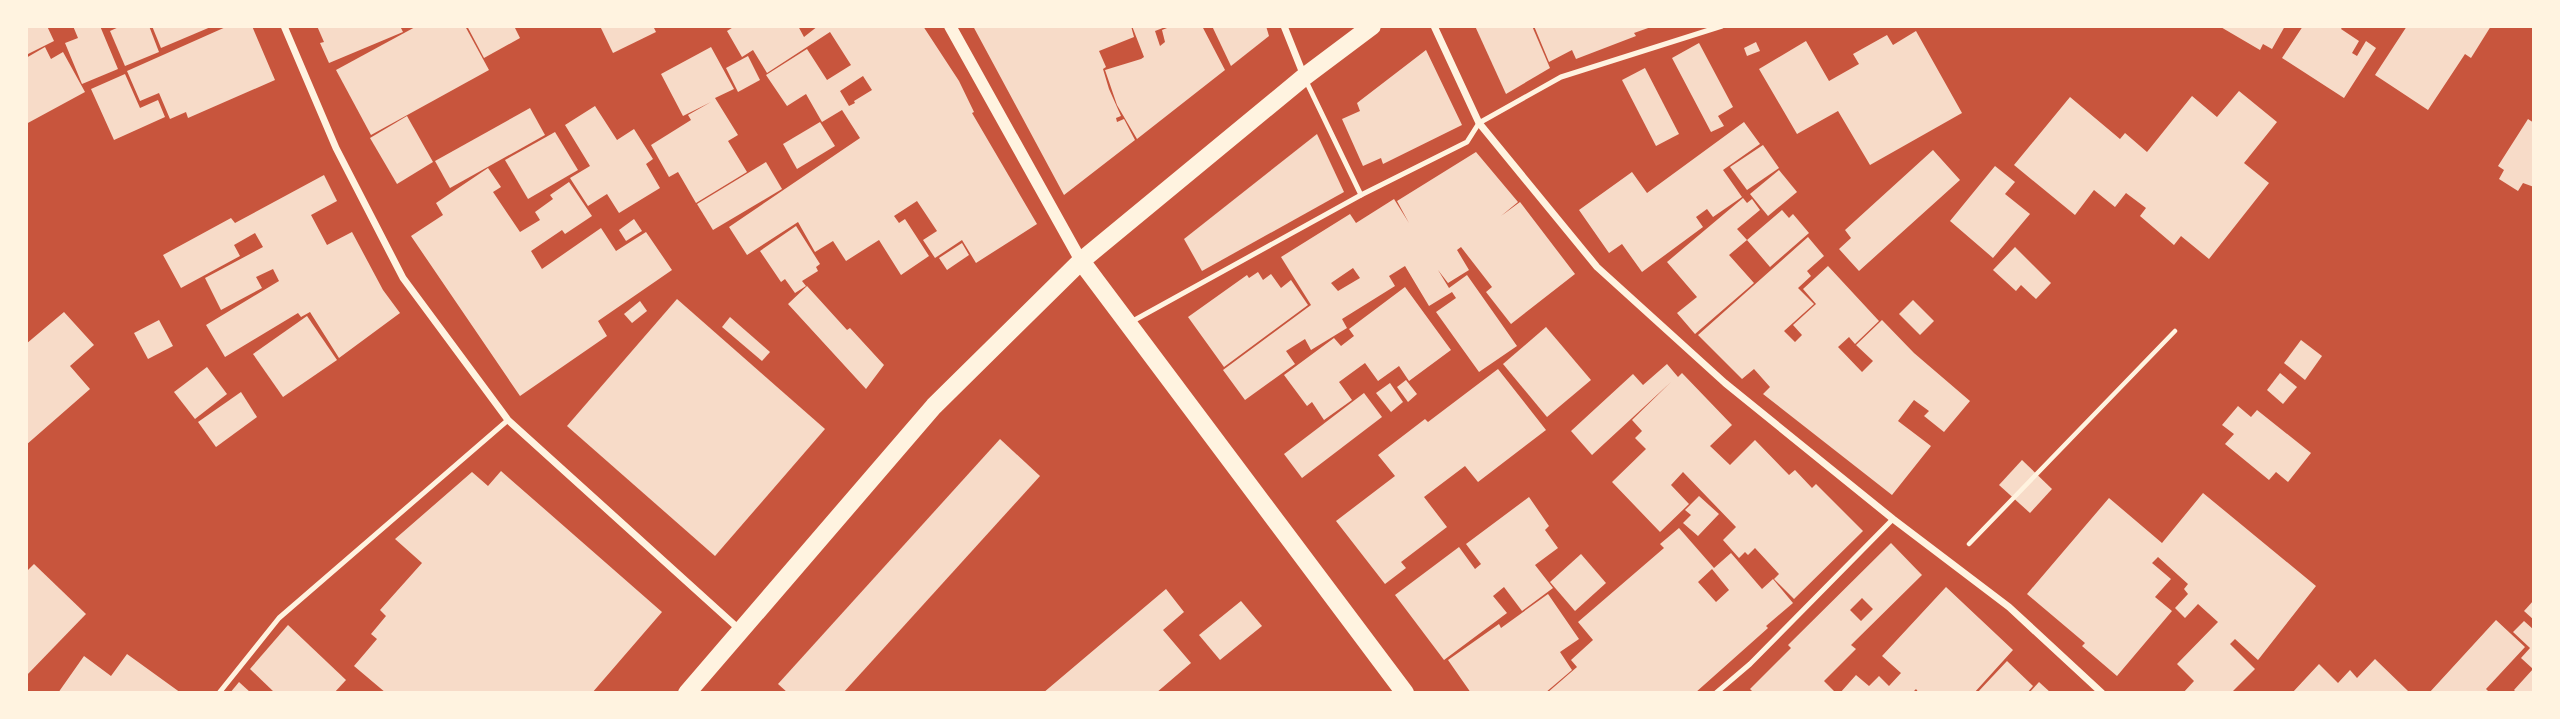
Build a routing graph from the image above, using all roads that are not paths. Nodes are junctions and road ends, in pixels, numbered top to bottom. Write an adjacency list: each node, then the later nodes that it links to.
1 (284, 26): 12 (street)
2 (950, 26): 10 (street)
3 (1284, 26): 7 (street)
4 (1372, 26): 7 (main road)
5 (1434, 26): 8 (street)
6 (1722, 26): 8 (lane)
7 (1304, 77): 9 (lane); 10 (main road)
8 (1479, 123): 9 (lane); 13 (street)
9 (1361, 195): 11 (lane)
10 (1081, 261): 11 (main road); 14 (main road)
11 (1129, 324): 17 (main road)
12 (508, 420): 14 (street); 15 (lane)
13 (1893, 519): 18 (lane); 19 (street)
14 (739, 629): 16 (main road)
15 (219, 693)
16 (687, 693)
17 (1405, 693)
18 (1716, 693)
19 (2102, 693)

